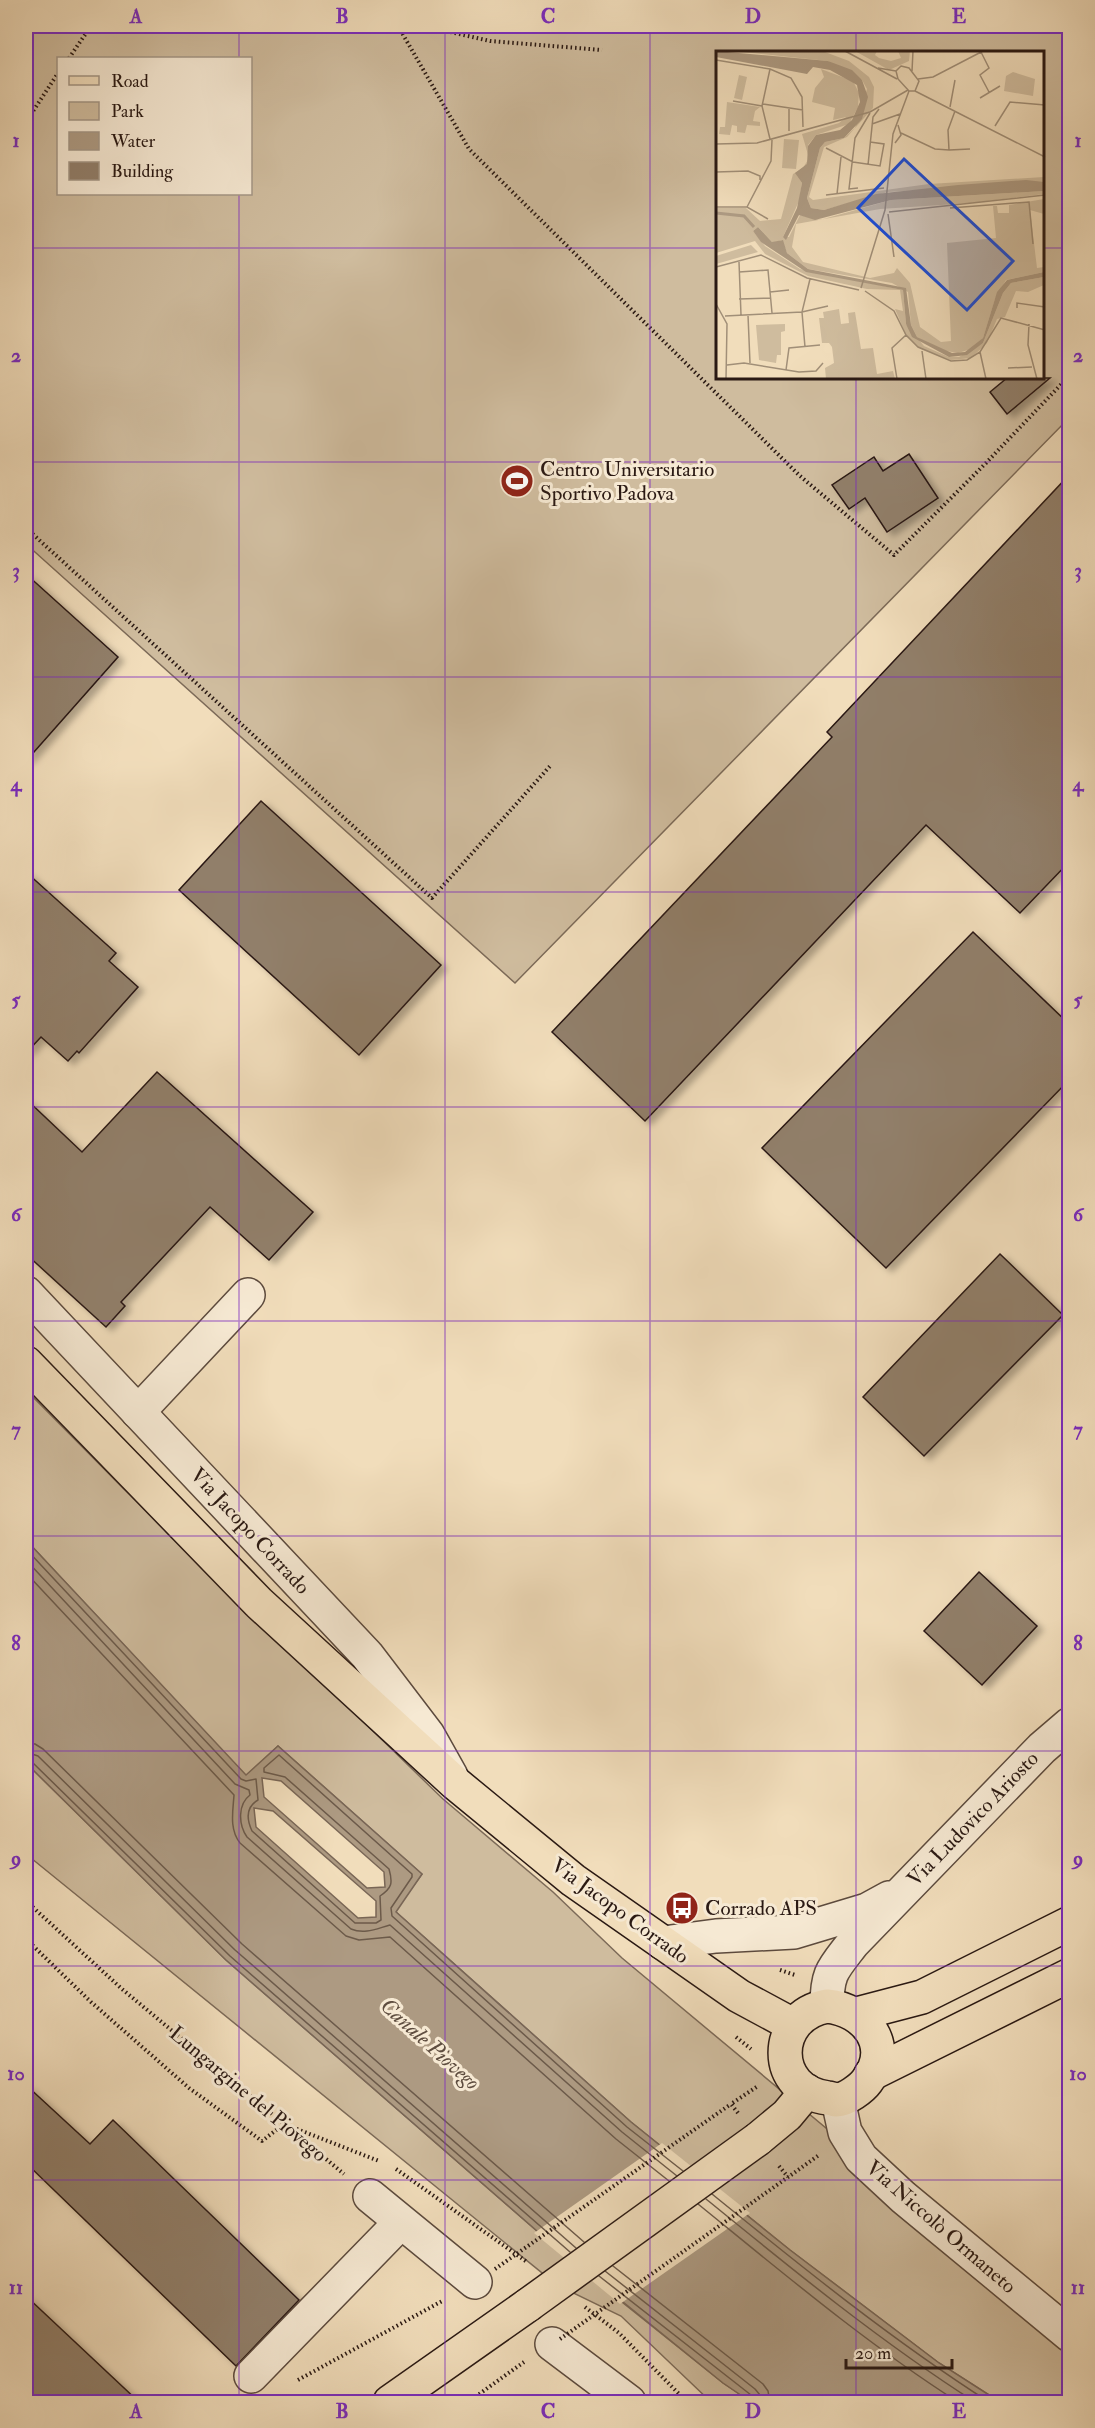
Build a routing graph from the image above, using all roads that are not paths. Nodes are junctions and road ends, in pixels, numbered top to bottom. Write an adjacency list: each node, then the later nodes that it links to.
1 (26, 1293): 4 (street, Via Jacopo Corrado)
2 (248, 1295): 4 (street)
3 (26, 1363): 6 (main road, Via Jacopo Corrado)
4 (138, 1412): 6 (street, Via Jacopo Corrado)
5 (1070, 1724): 7 (street, Via Ludovico Ariosto)
6 (455, 1783): 9 (main road, Via Jacopo Corrado)
7 (903, 1890): 9 (street, Via Ludovico Ariosto); 11 (street, Via Ludovico Ariosto)
8 (1070, 1923): 11 (main road)
9 (663, 1943): 12 (main road, Via Jacopo Corrado)
10 (1070, 1975): 13 (main road)
11 (842, 2010): 12 (main road); 13 (main road)
12 (793, 2025): 14 (main road)
13 (871, 2074): 15 (main road)
14 (807, 2091): 15 (main road); 22 (main road, bridge)
15 (838, 2100): 19 (street, Via Niccolò Ormaneto)
16 (370, 2196): 17 (street)
17 (400, 2223): 18 (street); 21 (street)
18 (485, 2276)
19 (1070, 2336)
20 (548, 2346): 23 (street)
21 (251, 2376)
22 (390, 2403)
23 (629, 2403)

